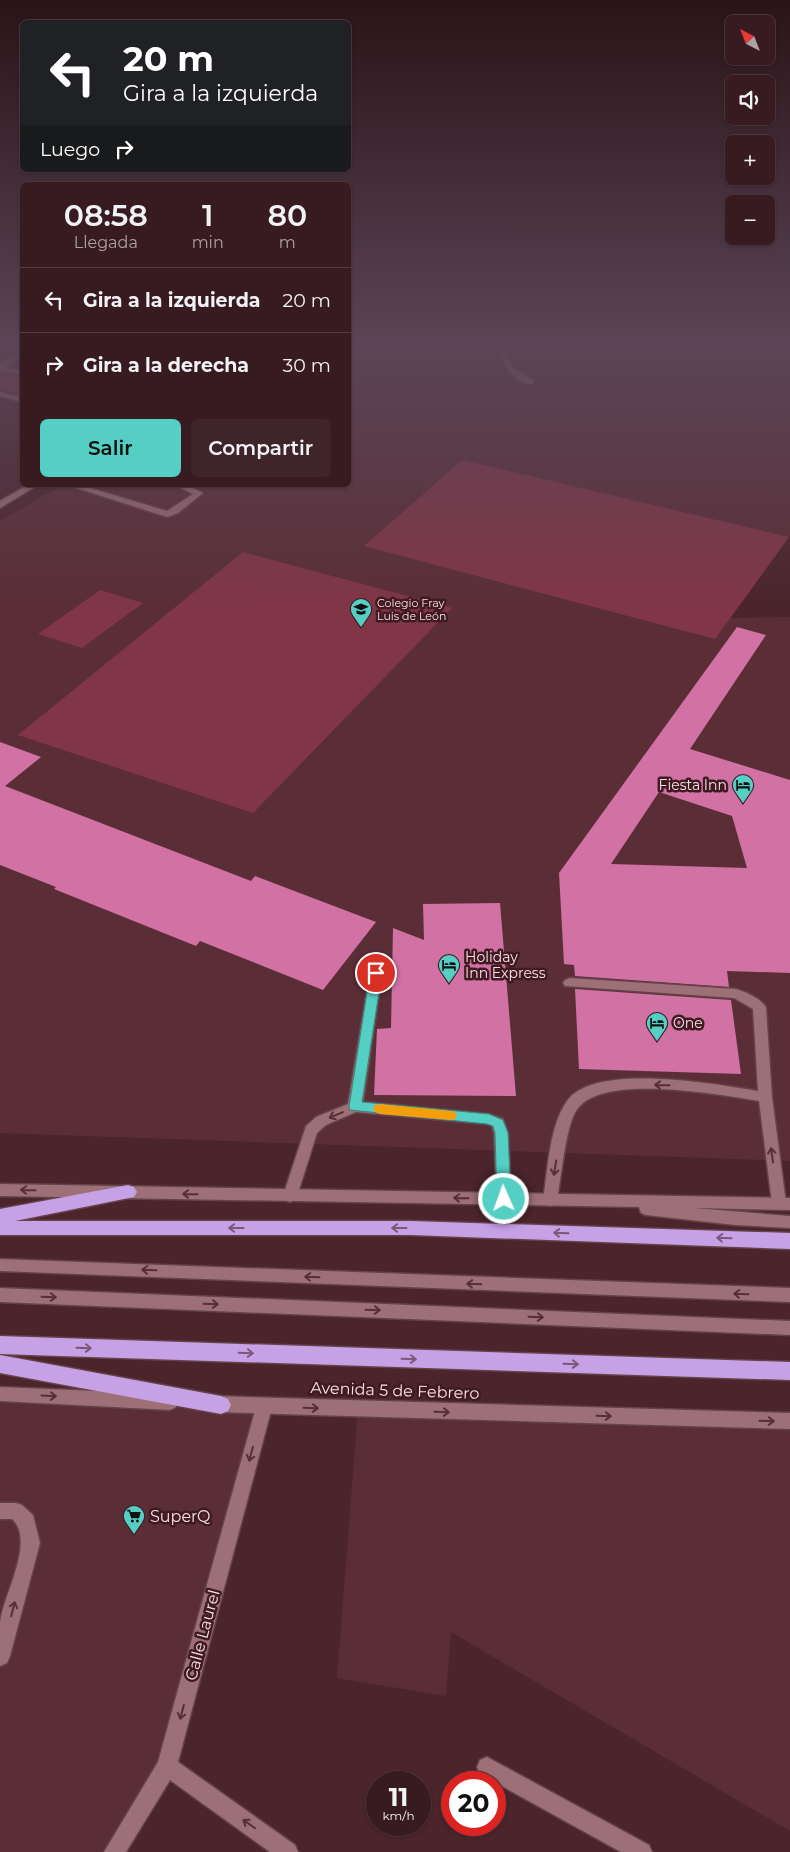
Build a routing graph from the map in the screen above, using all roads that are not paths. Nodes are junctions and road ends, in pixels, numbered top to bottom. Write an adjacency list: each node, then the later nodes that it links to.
1 (31, 487): 4 (main road)
2 (78, 487): 3 (main road)
3 (185, 487)
4 (0, 505)
5 (376, 973): 8 (main road)
6 (570, 983): 7 (main road)
7 (765, 1097): 13 (main road, one-way to 13); 15 (main road, one-way to 7)
8 (355, 1107): 11 (main road, one-way to 11); 12 (main road)
9 (0, 1190): 10 (main road, one-way to 9)
10 (128, 1192): 11 (main road, one-way to 10); 16 (highway)
11 (290, 1196): 12 (main road, one-way to 11)
12 (504, 1199): 13 (main road)
13 (550, 1200): 14 (main road)
14 (579, 1201): 15 (main road); 17 (main road)
15 (785, 1203)
16 (0, 1216)
17 (790, 1222)
18 (0, 1228): 19 (highway, one-way to 18)
19 (790, 1240)
20 (0, 1265): 22 (main road, one-way to 20)
21 (0, 1295): 23 (main road, one-way to 23)
22 (790, 1295)
23 (790, 1328)
24 (0, 1344): 26 (highway, one-way to 26)
25 (0, 1364): 28 (highway)
26 (790, 1371)
27 (0, 1394): 28 (main road, Avenida 5 de Febrero, one-way to 28)
28 (220, 1405): 29 (main road, Avenida 5 de Febrero)
29 (264, 1406): 30 (main road, Avenida 5 de Febrero, one-way to 30); 33 (main road, Calle Laurel, one-way to 33)
30 (790, 1421)
31 (0, 1511): 32 (main road, one-way to 31)
32 (0, 1656)
33 (167, 1766): 35 (main road, Calle Laurel); 36 (main road, one-way to 33)
34 (487, 1767): 37 (main road)
35 (114, 1852)
36 (288, 1852)
37 (642, 1852)

